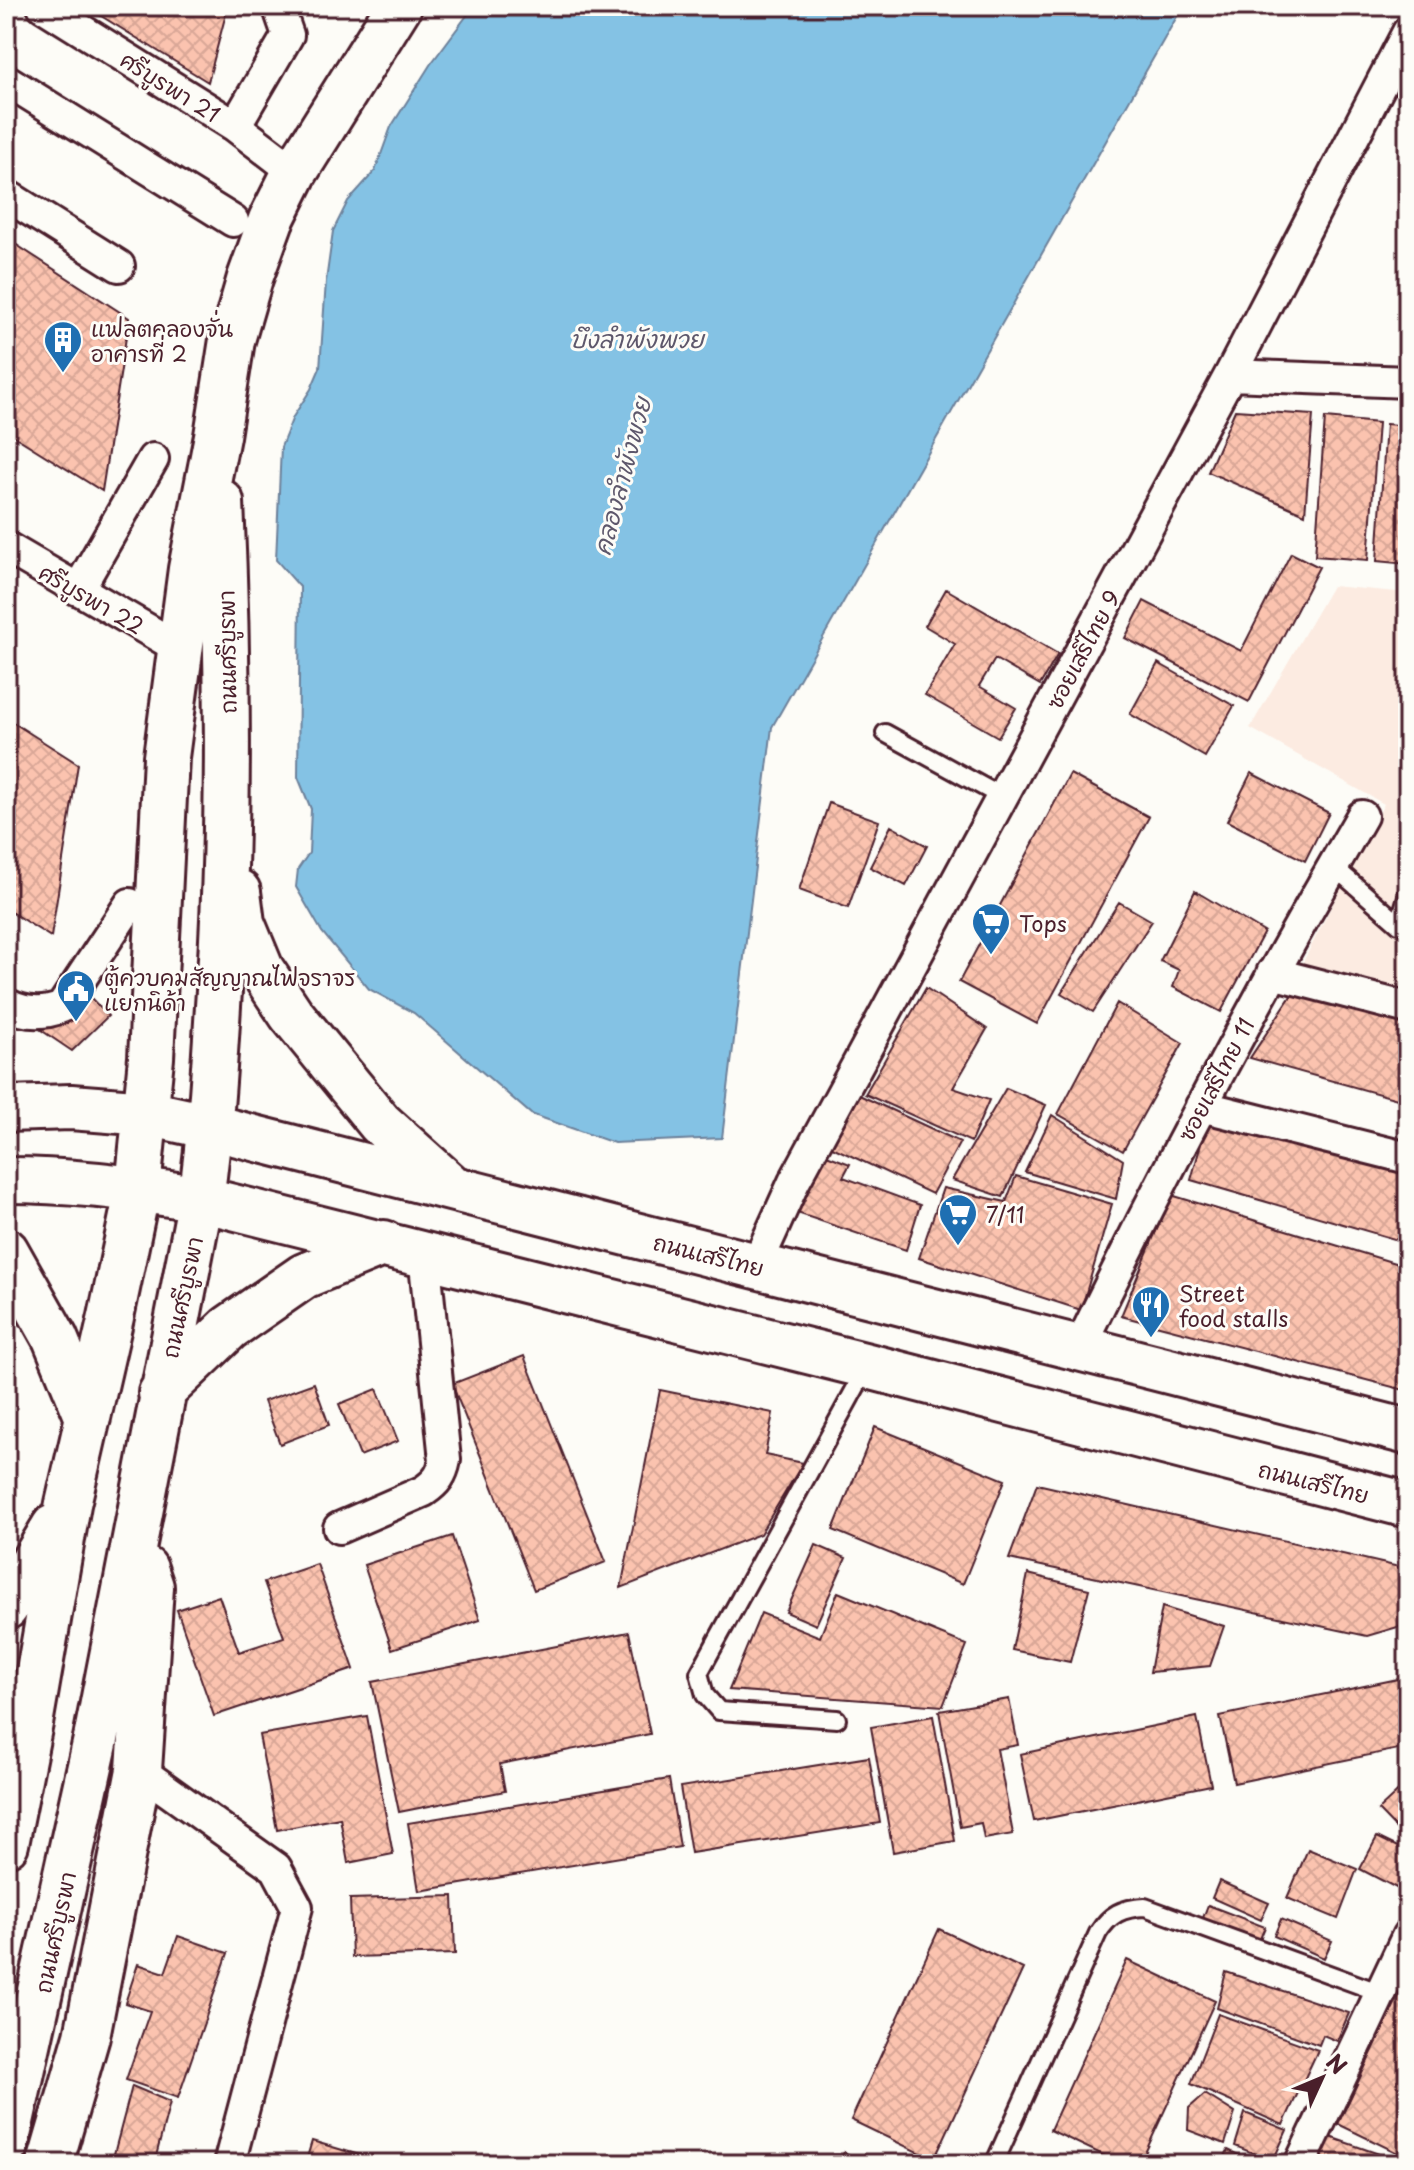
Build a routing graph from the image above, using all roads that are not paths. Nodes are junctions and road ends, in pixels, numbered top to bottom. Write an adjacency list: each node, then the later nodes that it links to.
1 (43, 6): 6 (street, ศรีบูรพา 21)
2 (278, 6): 6 (street)
3 (399, 6): 7 (street, ถนนศรีบูรพา)
4 (1408, 32): 11 (street, ซอยเสรีไทย 9)
5 (6, 80): 9 (street)
6 (235, 126): 7 (street, ศรีบูรพา 21)
7 (295, 172): 13 (street, ถนนศรีบูรพา)
8 (6, 195): 10 (street)
9 (233, 221)
10 (119, 266)
11 (1230, 375): 12 (street); 19 (street, ซอยเสรีไทย 9)
12 (1408, 382)
13 (217, 436): 17 (street, ถนนศรีบูรพา); 21 (street, ถนนศรีบูรพา)
14 (153, 459): 16 (street)
15 (6, 547): 16 (street, ศรีบูรพา 22)
16 (78, 590): 17 (street, ศรีบูรพา 22)
17 (179, 648): 31 (street, ถนนศรีบูรพา)
18 (885, 733): 19 (lane)
19 (1002, 797): 40 (street, ซอยเสรีไทย 9)
20 (1362, 816): 22 (street, ซอยเสรีไทย 11)
21 (228, 821): 32 (street, ถนนศรีบูรพา); 36 (street)
22 (1333, 866): 25 (lane); 26 (street, ซอยเสรีไทย 11)
23 (1408, 893): 25 (lane)
24 (130, 904): 27 (street)
25 (1403, 925)
26 (1272, 973): 28 (street); 29 (street, ซอยเสรีไทย 11)
27 (6, 1004)
28 (1408, 1008)
29 (1201, 1106): 33 (street); 41 (street, ซอยเสรีไทย 11)
30 (6, 1109): 31 (street, ถนนเสรีไทย)
31 (147, 1113): 32 (street, ถนนเสรีไทย); 35 (street, ถนนศรีบูรพา)
32 (211, 1127): 36 (street, ถนนเสรีไทย); 37 (street, ถนนศรีบูรพา)
33 (1408, 1158)
34 (6, 1180): 35 (street, ถนนเสรีไทย)
35 (138, 1188): 37 (street, ถนนเสรีไทย); 44 (street, ถนนศรีบูรพา)
36 (452, 1189): 40 (street, ถนนเสรีไทย)
37 (201, 1199): 38 (street, ถนนเสรีไทย); 43 (street, ถนนศรีบูรพา)
38 (404, 1249): 42 (street, ถนนเสรีไทย); 43 (street); 48 (street)
39 (6, 1251): 44 (street)
40 (756, 1266): 41 (street, ถนนเสรีไทย)
41 (1079, 1348): 45 (street, ถนนเสรีไทย)
42 (868, 1366): 47 (street, ถนนเสรีไทย); 51 (lane)
43 (161, 1393): 49 (street, ถนนศรีบูรพา)
44 (88, 1418): 46 (street, ถนนศรีบูรพา)
45 (1408, 1432)
46 (68, 1504): 50 (street); 53 (street, ถนนศรีบูรพา)
47 (1408, 1505)
48 (339, 1528)
49 (135, 1532): 52 (street); 56 (street, ถนนศรีบูรพา)
50 (6, 1607)
51 (837, 1719)
52 (139, 1770): 57 (street); 58 (street)
53 (6, 1844)
54 (1408, 1935): 55 (street)
55 (1381, 1993): 59 (lane); 60 (street)
56 (6, 2144)
57 (50, 2164)
58 (229, 2164)
59 (994, 2164)
60 (1300, 2164)

